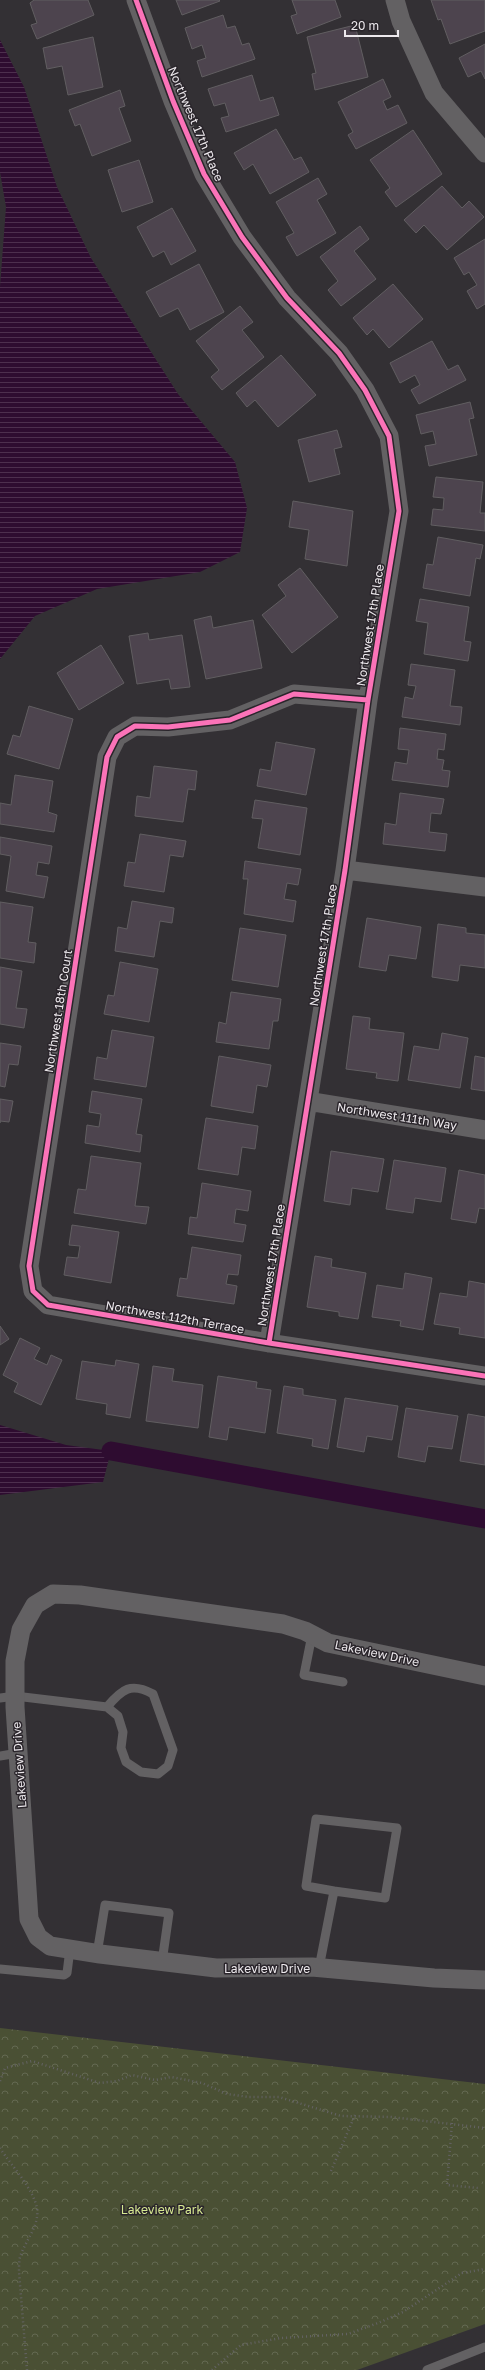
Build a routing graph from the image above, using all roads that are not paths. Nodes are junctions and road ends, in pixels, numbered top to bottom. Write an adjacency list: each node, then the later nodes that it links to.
1 (136, 0): 4 (street, Northwest 17th Place)
2 (395, 0): 3 (street)
3 (485, 153)
4 (368, 700): 5 (street, Northwest 17th Place); 9 (street, Northwest 18th Court)
5 (345, 870): 6 (street); 7 (street, Northwest 17th Place)
6 (485, 887)
7 (308, 1101): 8 (street, Northwest 111th Way); 10 (street, Northwest 17th Place)
8 (485, 1130)
9 (33, 1291): 10 (street, Northwest 112th Terrace)
10 (269, 1343): 11 (street, Northwest 112th Terrace)
11 (485, 1376)
12 (312, 1635): 13 (street, Lakeview Drive); 14 (lane); 15 (street, Lakeview Drive)
13 (485, 1676)
14 (343, 1682)
15 (7, 1697): 16 (lane); 17 (street, Lakeview Drive)
16 (107, 1707): 16 (lane)
17 (9, 1755): 19 (street, Lakeview Drive)
18 (334, 1891): 18 (lane); 22 (lane)
19 (70, 1949): 20 (street, Lakeview Drive); 23 (lane)
20 (96, 1954): 21 (street, Lakeview Drive); 21 (lane)
21 (162, 1962): 22 (street, Lakeview Drive)
22 (319, 1968): 24 (street, Lakeview Drive)
23 (0, 1969)
24 (485, 1980)
25 (485, 2347): 26 (lane)
26 (427, 2370)

